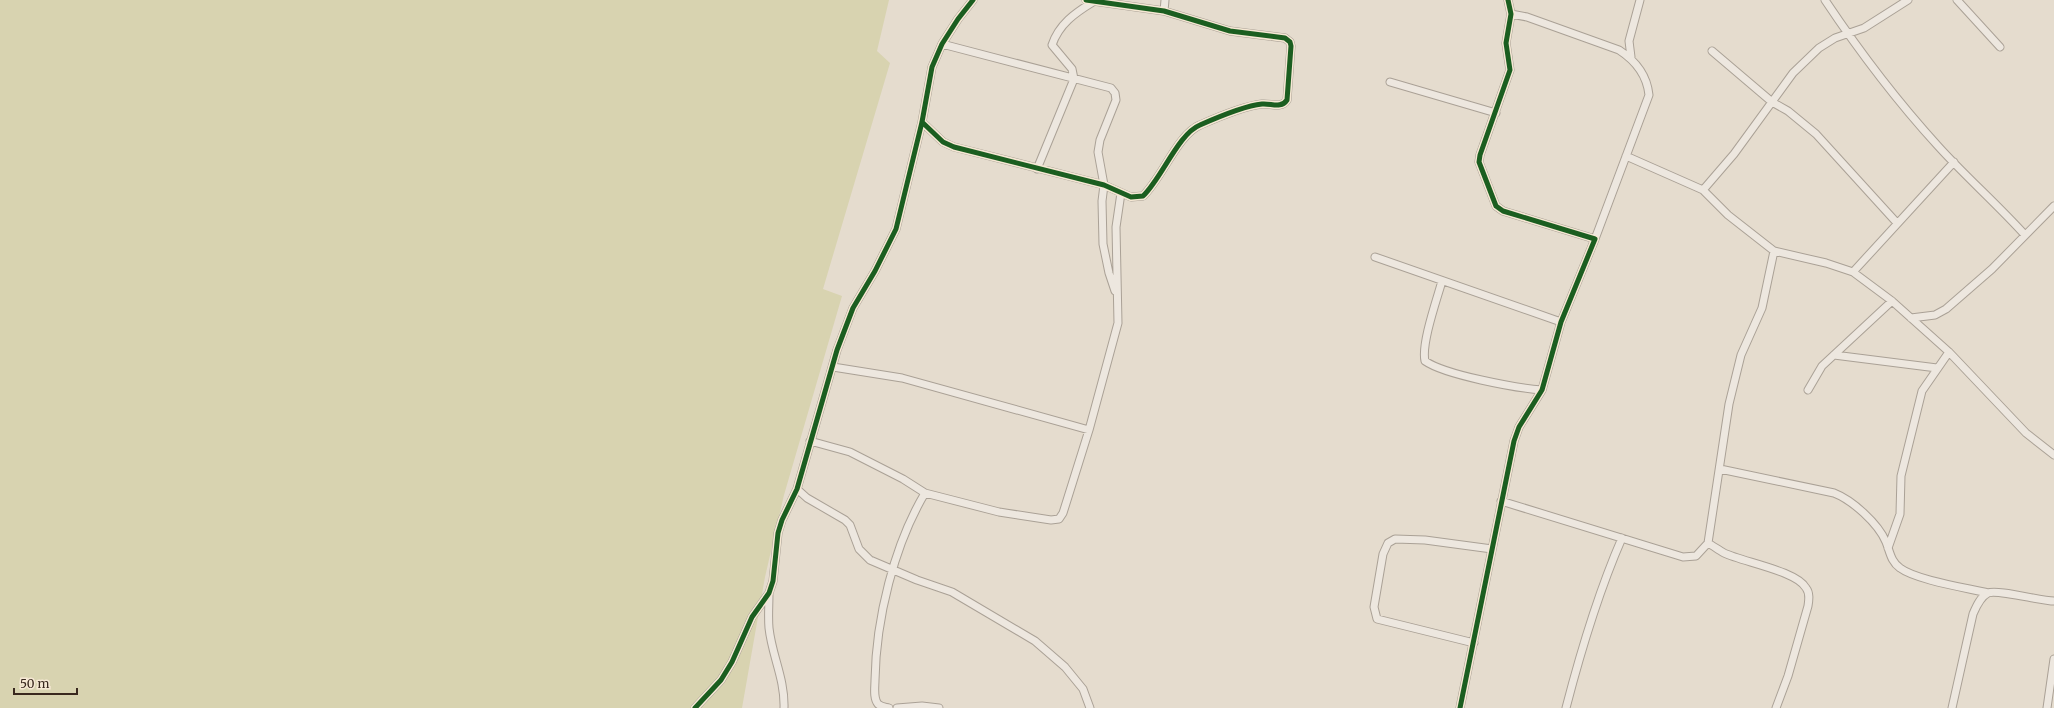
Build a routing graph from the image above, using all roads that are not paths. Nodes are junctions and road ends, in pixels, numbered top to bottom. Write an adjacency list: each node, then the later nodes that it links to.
1 (974, 0): 13 (street)
2 (1165, 0): 10 (street)
3 (1508, 0): 11 (street)
4 (1640, 0): 16 (street)
5 (1825, 0): 12 (street)
6 (1908, 0): 12 (street)
7 (1957, 0): 14 (street)
8 (1090, 1): 9 (street); 17 (street)
9 (1109, 1): 10 (street)
10 (1164, 11): 27 (street)
11 (1511, 14): 16 (street); 20 (street)
12 (1848, 34): 19 (street); 23 (street)
13 (942, 44): 17 (street); 21 (street)
14 (2000, 48)
15 (1712, 51): 19 (street)
16 (1630, 57): 22 (street)
17 (1074, 79): 24 (street); 25 (street)
18 (1390, 82): 20 (street)
19 (1772, 102): 26 (street); 29 (street)
20 (1496, 113): 31 (street)
21 (922, 122): 24 (street); 42 (street)
22 (1626, 156): 26 (street); 31 (street)
23 (1954, 162): 29 (street); 30 (street)
24 (1037, 169): 25 (street)
25 (1104, 185): 27 (street); 36 (street)
26 (1703, 190): 32 (street)
27 (1121, 193): 36 (street)
28 (2054, 206): 30 (street)
29 (1897, 223): 34 (street)
30 (2025, 235): 38 (street)
31 (1595, 239): 39 (street)
32 (1774, 251): 34 (street); 49 (street)
33 (1375, 257): 35 (street)
34 (1853, 272): 37 (street)
35 (1442, 281): 39 (street); 44 (street)
36 (1117, 297): 46 (street)
37 (1892, 301): 38 (street); 41 (street)
38 (1911, 318): 40 (street)
39 (1561, 322): 44 (street)
40 (1949, 352): 43 (street); 48 (street)
41 (1834, 355): 43 (street); 45 (street)
42 (833, 367): 46 (street); 47 (street)
43 (1937, 368): 55 (street)
44 (1542, 390): 52 (street)
45 (1808, 390)
46 (1089, 430): 51 (street)
47 (810, 441): 50 (street); 51 (street)
48 (2054, 455)
49 (1720, 469): 54 (street); 55 (street)
50 (797, 489): 57 (street); 58 (street)
51 (925, 493): 57 (street)
52 (1501, 501): 53 (street); 56 (street)
53 (1622, 538): 54 (street); 70 (street)
54 (1708, 543): 71 (street)
55 (1888, 548): 59 (street)
56 (1492, 549): 61 (street); 61 (street)
57 (894, 570): 65 (street); 68 (street)
58 (769, 593): 63 (street); 64 (street)
59 (1988, 593): 60 (street); 72 (street)
60 (2054, 602)
61 (1474, 644): 69 (street)
62 (2054, 659): 73 (street)
63 (695, 708)
64 (784, 708)
65 (889, 708)
66 (897, 708): 67 (street)
67 (939, 708)
68 (1090, 708)
69 (1460, 708)
70 (1566, 708)
71 (1776, 708)
72 (1952, 708)
73 (2047, 708)

